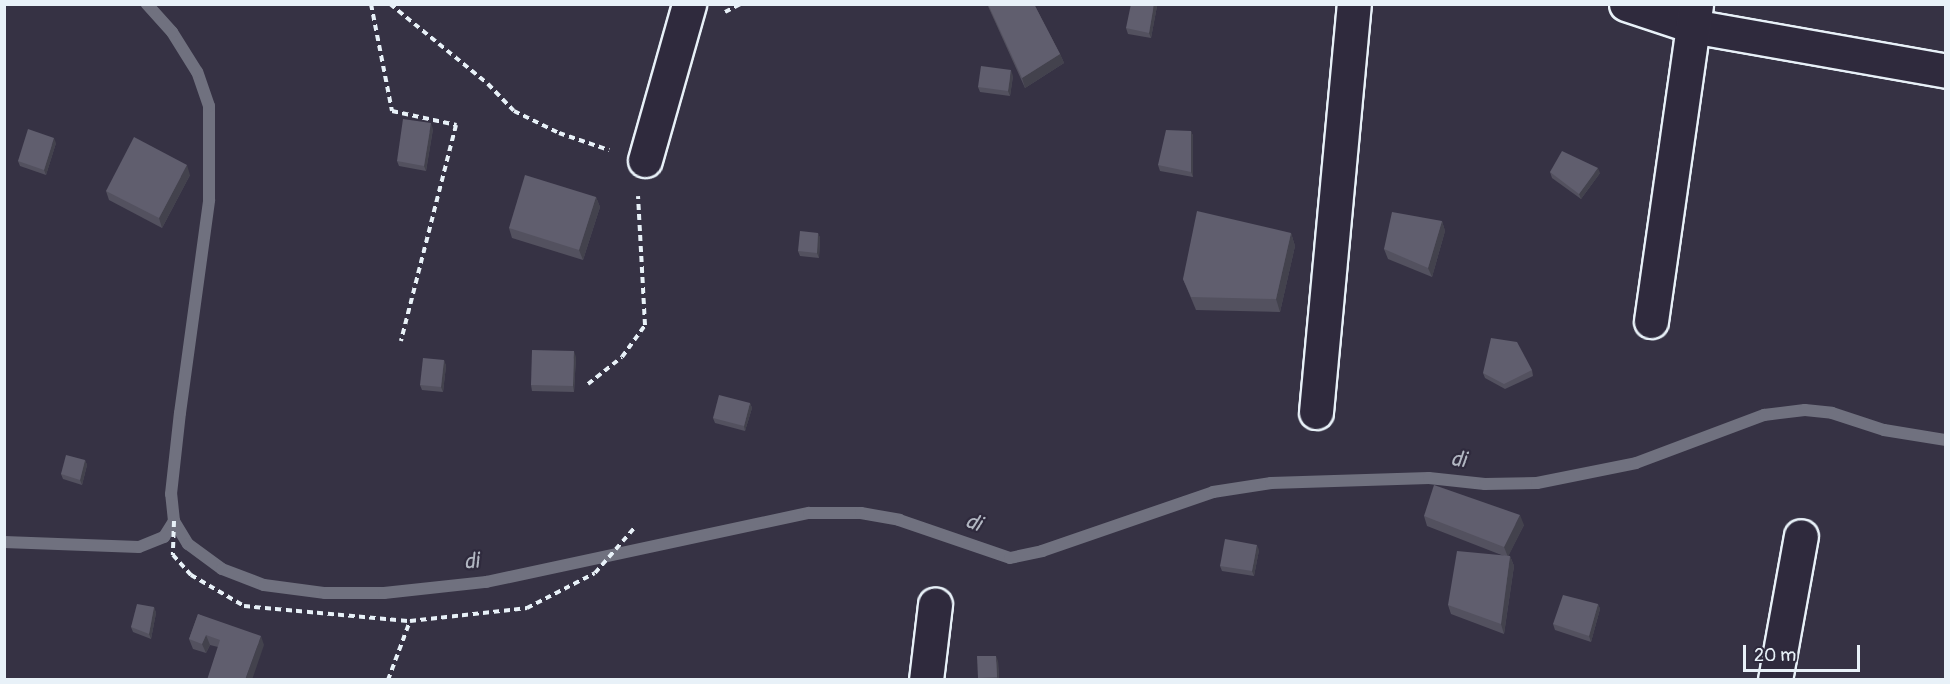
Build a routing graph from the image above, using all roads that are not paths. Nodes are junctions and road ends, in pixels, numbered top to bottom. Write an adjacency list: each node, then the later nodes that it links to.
1 (689, 4): 6 (street)
2 (1354, 4): 8 (street)
3 (1626, 4): 4 (street)
4 (1694, 15): 5 (street); 7 (street)
5 (1946, 71)
6 (645, 160)
7 (1651, 321)
8 (1316, 412)
9 (1801, 536): 12 (street)
10 (935, 605): 11 (street)
11 (926, 680)
12 (1775, 680)

